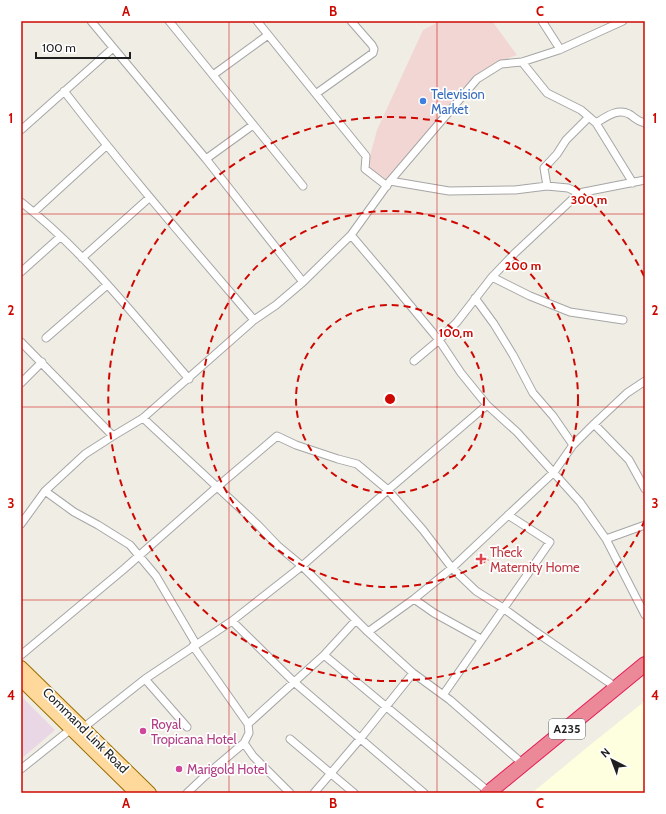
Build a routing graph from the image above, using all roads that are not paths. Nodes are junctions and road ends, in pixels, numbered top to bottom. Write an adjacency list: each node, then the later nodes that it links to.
1 (91, 21): 8 (street)
2 (169, 21): 11 (street)
3 (257, 21): 7 (street)
4 (351, 21): 13 (street)
5 (542, 21): 9 (street)
6 (623, 21): 9 (street)
7 (268, 35): 11 (street); 13 (street)
8 (113, 48): 12 (street); 20 (street)
9 (560, 49): 10 (street)
10 (522, 62): 14 (street); 21 (street)
11 (213, 75): 17 (street)
12 (64, 91): 18 (street); 19 (street)
13 (317, 93): 21 (street)
14 (589, 116): 15 (street); 24 (street)
15 (596, 123): 16 (street); 22 (street)
16 (645, 123)
17 (253, 125): 20 (street); 23 (street)
18 (21, 130)
19 (106, 146): 26 (street); 28 (street)
20 (206, 159): 34 (street)
21 (388, 183): 24 (street); 29 (street)
22 (641, 183): 25 (street)
23 (303, 186)
24 (546, 186): 25 (street)
25 (579, 193): 33 (street)
26 (149, 198): 31 (street); 37 (street)
27 (21, 202): 28 (street)
28 (34, 212): 30 (street)
29 (351, 235): 34 (street); 40 (street)
30 (60, 237): 31 (street); 32 (street)
31 (82, 258): 35 (street)
32 (21, 272)
33 (492, 277): 36 (street); 38 (street)
34 (303, 282): 37 (street)
35 (107, 285): 39 (street); 44 (street)
36 (475, 298): 40 (street); 51 (street)
37 (254, 320): 44 (street)
38 (623, 320)
39 (46, 338)
40 (439, 340): 42 (street); 47 (street)
41 (21, 342): 43 (street)
42 (414, 361)
43 (42, 362): 46 (street); 50 (street)
44 (189, 379): 48 (street)
45 (645, 381): 49 (street)
46 (21, 383)
47 (487, 405): 52 (street); 55 (street)
48 (143, 418): 50 (street); 53 (street)
49 (594, 424): 51 (street); 54 (street)
50 (113, 436): 56 (street)
51 (573, 445): 52 (street)
52 (554, 472): 57 (street); 60 (street)
53 (217, 487): 55 (street); 61 (street); 62 (street)
54 (645, 489)
55 (388, 490): 62 (street); 63 (street)
56 (44, 491): 58 (street); 61 (street)
57 (508, 515): 63 (street); 65 (street)
58 (21, 524)
59 (645, 525): 60 (street)
60 (606, 539): 66 (street)
61 (138, 557): 71 (street); 72 (street)
62 (302, 566): 67 (street); 68 (street)
63 (452, 568): 64 (street); 65 (street)
64 (414, 599): 69 (street); 70 (street)
65 (503, 608): 70 (street); 81 (street)
66 (645, 615)
67 (356, 620): 69 (street); 73 (street)
68 (232, 621): 71 (street); 80 (street)
69 (368, 632): 76 (street)
70 (481, 639): 83 (street)
71 (194, 645): 78 (street); 85 (street)
72 (21, 655)
73 (324, 655): 80 (street); 84 (street)
74 (645, 664): 81 (highway, A235)
75 (21, 667): 82 (main road, Command Link Road)
76 (413, 672): 83 (street); 84 (street)
77 (645, 677): 103 (highway, A235)
78 (145, 679): 86 (street); 87 (street)
79 (21, 680): 82 (main road, Command Link Road)
80 (294, 682): 85 (street); 90 (street)
81 (617, 688): 92 (highway, A235)
82 (39, 691): 87 (main road, Command Link Road); 88 (main road, Command Link Road)
83 (443, 695): 92 (street)
84 (385, 706): 90 (street); 102 (street)
85 (248, 724): 91 (street)
86 (188, 727)
87 (83, 728): 96 (main road, Command Link Road)
88 (71, 729): 93 (street); 95 (main road, Command Link Road)
89 (290, 738): 94 (street)
90 (360, 739): 94 (street); 101 (street)
91 (244, 743): 97 (street); 98 (street)
92 (523, 764): 102 (highway, A235)
93 (21, 769)
94 (331, 773): 99 (street); 100 (street)
95 (136, 793)
96 (150, 793)
97 (187, 793)
98 (290, 793)
99 (314, 793)
100 (354, 793)
101 (424, 793)
102 (489, 793)
103 (503, 793)

